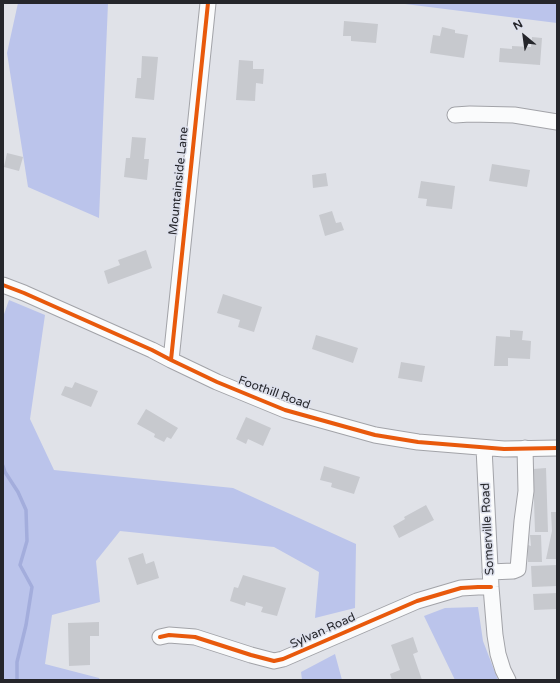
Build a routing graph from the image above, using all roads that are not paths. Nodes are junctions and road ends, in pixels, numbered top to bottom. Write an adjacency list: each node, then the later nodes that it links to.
1 (208, 3): 5 (street, Mountainside Lane)
2 (455, 115): 3 (street)
3 (557, 122)
4 (3, 285): 5 (street, Foothill Road)
5 (171, 360): 6 (street, Foothill Road)
6 (484, 448): 7 (street, Foothill Road); 9 (street, Somerville Road)
7 (525, 448): 8 (street, Foothill Road); 9 (street)
8 (557, 448)
9 (490, 572): 10 (street, Somerville Road)
10 (491, 587): 11 (street, Sylvan Road); 12 (street, Somerville Road)
11 (160, 636)
12 (508, 680)

